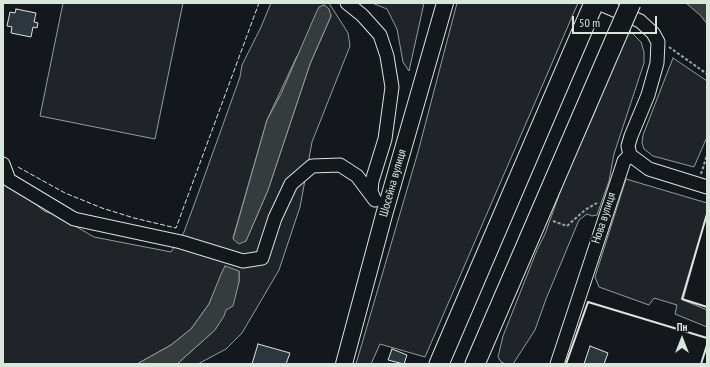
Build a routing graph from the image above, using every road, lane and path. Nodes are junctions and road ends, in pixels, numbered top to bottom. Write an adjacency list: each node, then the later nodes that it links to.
1 (347, 3): 13 (street)
2 (445, 3): 14 (main road, Шосейна вулиця)
3 (594, 3): 17 (highway)
4 (598, 3): 6 (street)
5 (631, 3): 18 (highway, bridge)
6 (658, 42): 7 (path); 8 (street)
7 (707, 74)
8 (630, 155): 11 (street); 12 (street, Нова вулиця)
9 (707, 155): 11 (path)
10 (3, 164): 13 (street)
11 (702, 186)
12 (611, 197): 15 (path); 19 (street, Нова вулиця)
13 (375, 200): 14 (street)
14 (384, 215): 16 (main road, Шосейна вулиця)
15 (551, 220)
16 (344, 364)
17 (439, 364)
18 (475, 364)
19 (557, 364)

